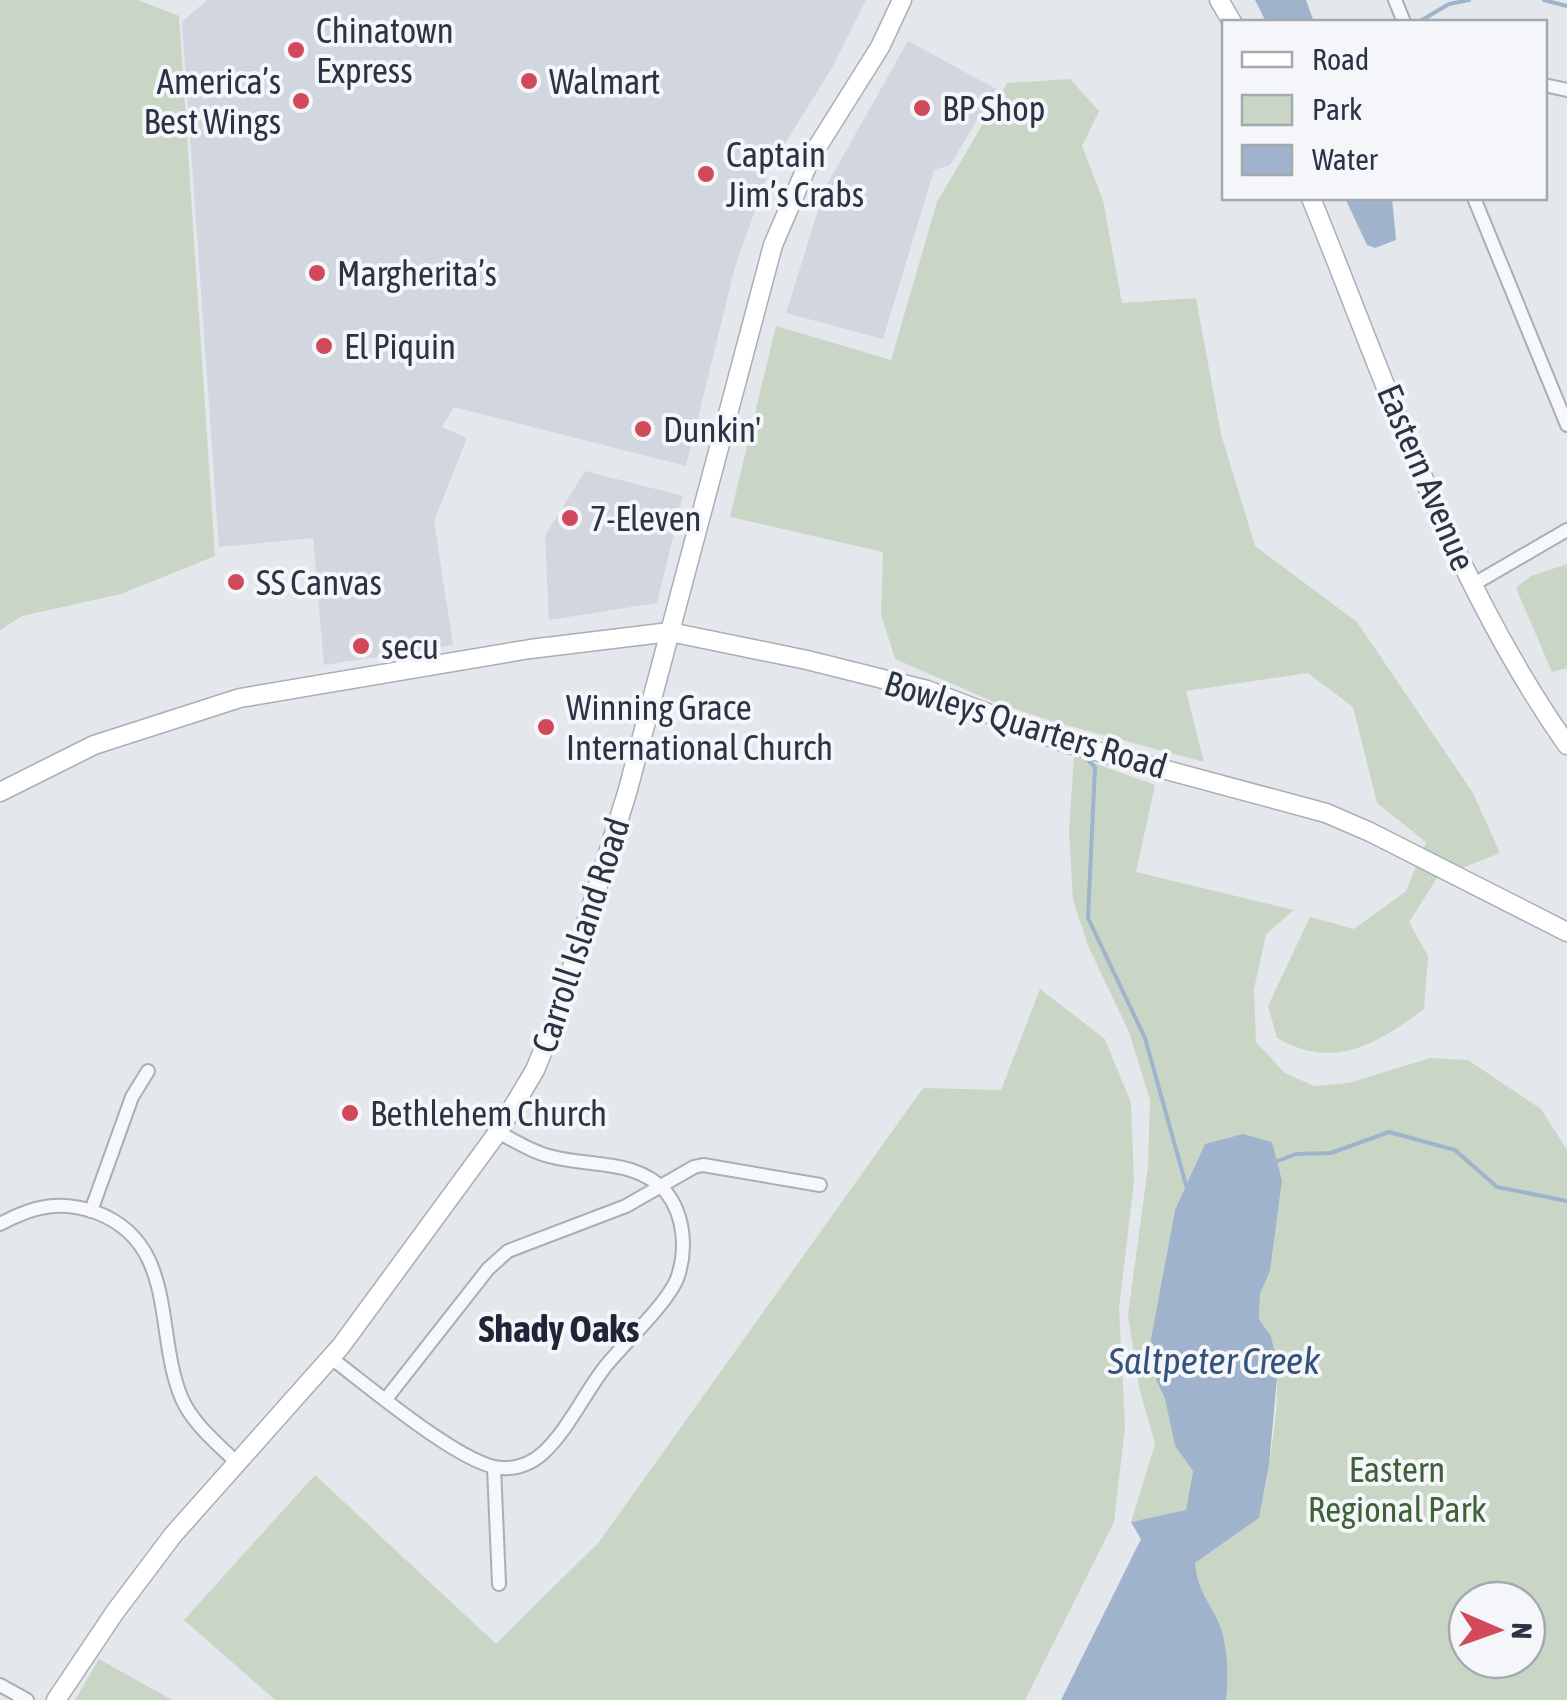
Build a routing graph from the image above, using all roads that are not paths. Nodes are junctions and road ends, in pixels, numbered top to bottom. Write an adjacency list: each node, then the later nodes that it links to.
1 (902, 0): 7 (street, Carroll Island Road)
2 (1312, 200): 6 (street, Eastern Avenue)
3 (1475, 200): 4 (street)
4 (1567, 425)
5 (1567, 530): 6 (street)
6 (1474, 584): 8 (street, Eastern Avenue)
7 (670, 632): 9 (street, Bowleys Quarters Road); 10 (street, Bowleys Quarters Road); 12 (street, Carroll Island Road)
8 (1567, 744)
9 (0, 792)
10 (1567, 932)
11 (148, 1071): 15 (street)
12 (498, 1132): 14 (street); 17 (street, Carroll Island Road)
13 (820, 1185): 14 (street)
14 (661, 1187): 18 (street); 20 (street)
15 (90, 1211): 16 (street); 19 (street)
16 (0, 1224)
17 (330, 1358): 18 (street); 19 (street, Carroll Island Road)
18 (386, 1398): 20 (street)
19 (237, 1463): 24 (street, Carroll Island Road)
20 (494, 1467): 21 (street)
21 (500, 1584)
22 (0, 1685): 23 (street)
23 (27, 1700)
24 (56, 1700)

